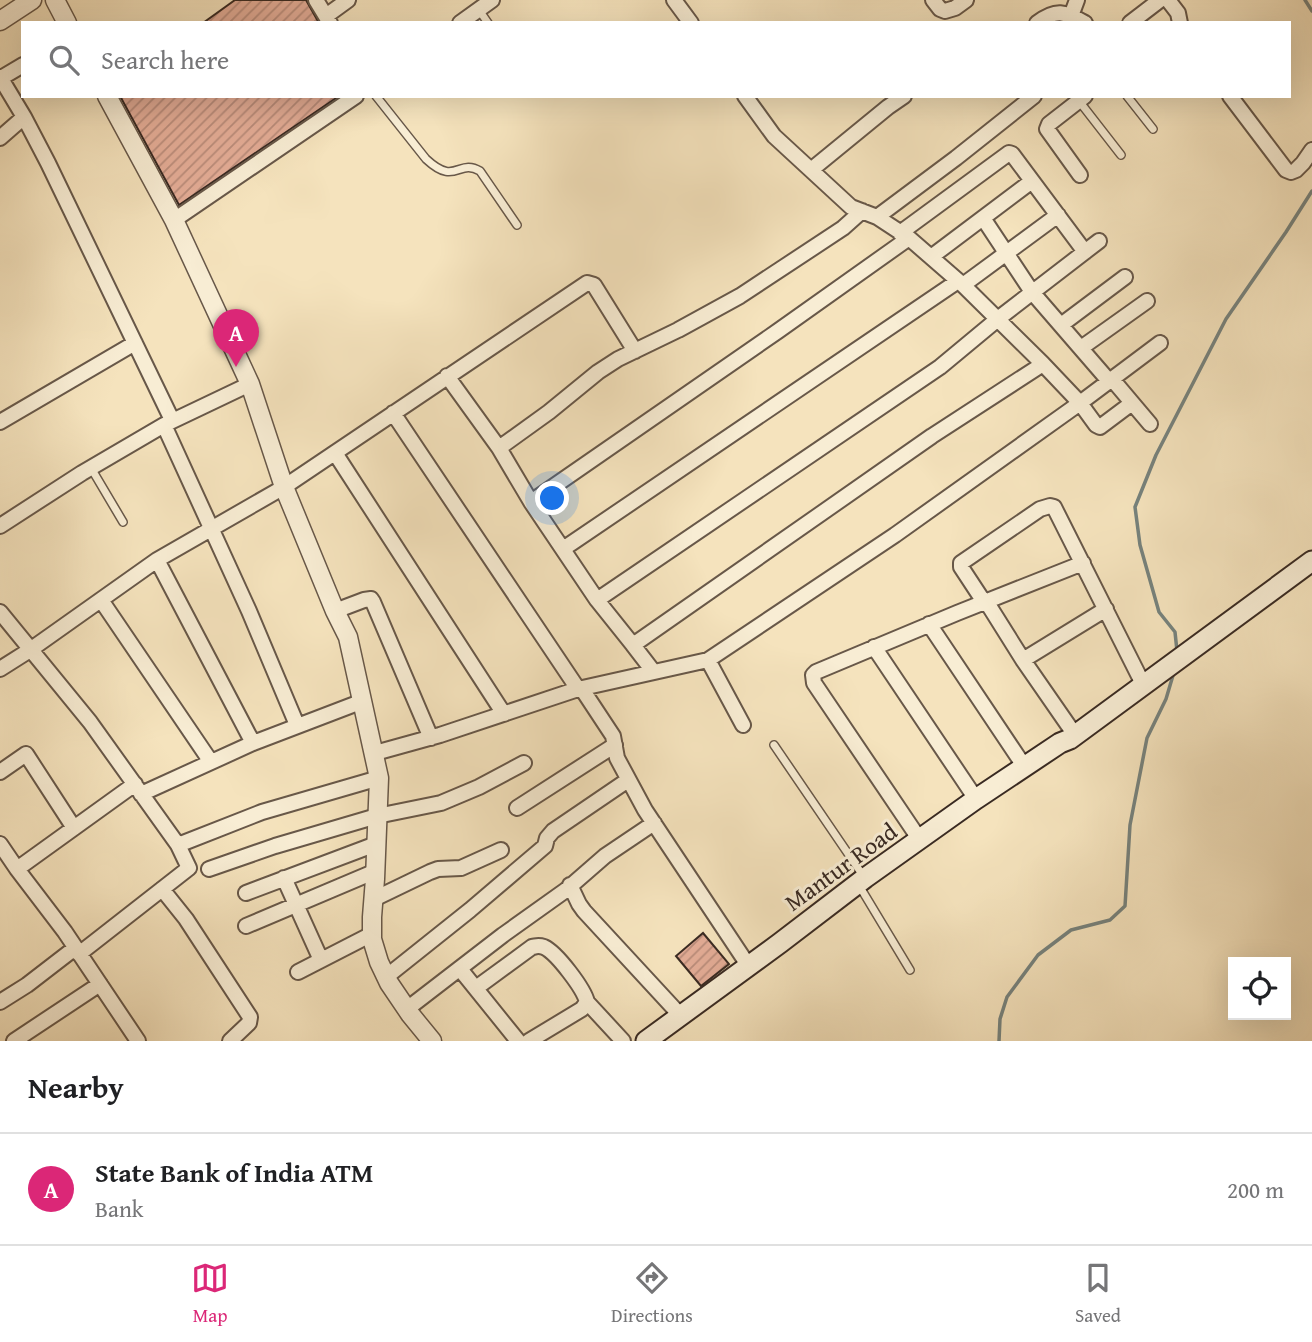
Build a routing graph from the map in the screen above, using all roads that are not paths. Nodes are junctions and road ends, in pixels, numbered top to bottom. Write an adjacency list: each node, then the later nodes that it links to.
1 (32, 0): 15 (street)
2 (55, 0): 16 (street)
3 (316, 0): 14 (street)
4 (348, 0): 14 (street)
5 (492, 0): 12 (street)
6 (674, 0): 19 (street)
7 (933, 0): 8 (street)
8 (966, 0)
9 (1077, 0): 13 (street)
10 (1160, 0): 21 (street)
11 (1168, 0): 22 (street)
12 (479, 10): 17 (street); 18 (lane)
13 (1078, 19): 20 (street)
14 (328, 20)
15 (0, 21)
16 (66, 21)
17 (463, 21)
18 (487, 21)
19 (690, 21)
20 (1040, 21)
21 (1133, 21)
22 (1180, 21)
23 (21, 66): 24 (street)
24 (0, 78): 34 (street)
25 (108, 98): 46 (street)
26 (353, 98): 46 (street)
27 (378, 98): 47 (lane)
28 (746, 98): 39 (street)
29 (901, 98): 39 (street)
30 (1031, 98): 44 (street)
31 (1082, 98): 38 (lane); 40 (street)
32 (1129, 98): 35 (lane)
33 (1232, 98): 37 (street)
34 (24, 117): 36 (street); 59 (street)
35 (1153, 129)
36 (0, 138)
37 (1312, 150)
38 (1121, 155)
39 (811, 170): 42 (street)
40 (1080, 175)
41 (1032, 181): 43 (street); 45 (street); 48 (street)
42 (862, 211): 44 (street); 62 (street)
43 (1058, 215): 50 (street); 51 (street)
44 (877, 217): 48 (street)
45 (983, 218): 51 (street); 52 (street)
46 (174, 220): 66 (street)
47 (517, 225)
48 (905, 235): 52 (street); 77 (street)
49 (1099, 241): 50 (street)
50 (1085, 252): 55 (street)
51 (1007, 253): 54 (street); 55 (street)
52 (931, 257): 54 (street)
53 (1125, 277): 58 (street)
54 (961, 283): 57 (street); 81 (street)
55 (1032, 292): 57 (street); 58 (street)
56 (1147, 301): 61 (street)
57 (999, 318): 63 (street); 86 (street)
58 (1061, 325): 61 (street)
59 (135, 343): 70 (street); 71 (street)
60 (1160, 343): 65 (street)
61 (1081, 348): 65 (street)
62 (635, 351): 64 (street); 73 (street)
63 (1043, 364): 67 (street); 92 (street)
64 (447, 376): 69 (street); 73 (street)
65 (1111, 380): 67 (street); 68 (street)
66 (250, 384): 71 (street); 76 (street)
67 (1080, 403): 68 (street); 95 (street)
68 (1132, 403): 72 (street)
69 (393, 413): 74 (street); 100 (street)
70 (0, 422)
71 (168, 422): 75 (street); 80 (street)
72 (1150, 424)
73 (499, 448): 77 (street)
74 (335, 453): 76 (street); 102 (street)
75 (91, 467): 78 (lane); 79 (street)
76 (284, 487): 80 (street); 89 (street)
77 (531, 502): 81 (street)
78 (123, 522)
79 (0, 526)
80 (212, 528): 82 (street); 103 (street)
81 (563, 549): 86 (street)
82 (157, 559): 85 (street); 107 (street)
83 (1312, 561): 99 (main road, Mantur Road)
84 (1083, 564): 87 (street); 87 (street); 88 (street)
85 (101, 600): 94 (street); 111 (street)
86 (597, 600): 92 (street)
87 (985, 602): 91 (street); 96 (street)
88 (1106, 610): 96 (street); 99 (street)
89 (335, 611): 101 (street); 105 (street)
90 (0, 612): 94 (street)
91 (929, 624): 93 (street); 113 (street)
92 (634, 645): 98 (street)
93 (874, 647): 118 (street); 123 (street)
94 (30, 650): 97 (street); 117 (street)
95 (708, 660): 98 (street); 104 (street)
96 (1023, 660): 106 (street)
97 (0, 668)
98 (653, 671): 100 (street)
99 (1150, 679): 106 (main road, Mantur Road)
100 (580, 689): 102 (street); 108 (street)
101 (363, 701): 103 (street); 110 (street)
102 (505, 714): 105 (street)
103 (297, 725): 107 (street)
104 (743, 725)
105 (431, 737): 110 (street)
106 (1073, 737): 113 (main road, Mantur Road); 133 (main road, Mantur Road)
107 (253, 743): 111 (street)
108 (615, 745): 116 (street); 119 (street)
109 (774, 745): 133 (lane)
110 (375, 753): 115 (street)
111 (211, 762): 117 (street)
112 (524, 763): 120 (street)
113 (1024, 766): 118 (main road, Mantur Road)
114 (0, 772): 122 (street)
115 (379, 778): 120 (street); 126 (street)
116 (628, 780): 121 (street); 146 (street)
117 (138, 789): 122 (street); 126 (street)
118 (976, 799): 123 (main road, Mantur Road)
119 (517, 808)
120 (377, 816): 125 (street); 129 (street)
121 (654, 823): 132 (street); 142 (street)
122 (74, 828): 128 (street)
123 (920, 840): 133 (main road, Mantur Road)
124 (0, 844): 128 (street)
125 (376, 844): 130 (street); 131 (street)
126 (178, 845): 134 (street)
127 (500, 850): 136 (street)
128 (9, 865): 140 (street)
129 (209, 869)
130 (376, 871): 136 (street); 137 (street)
131 (284, 878): 135 (street); 137 (street)
132 (570, 885): 143 (street); 152 (street)
133 (864, 885): 142 (main road, Mantur Road); 144 (lane); 161 (main road, Mantur Road)
134 (162, 890): 140 (street); 155 (street)
135 (246, 893)
136 (374, 899): 139 (street)
137 (296, 905): 138 (street); 141 (street)
138 (246, 926)
139 (372, 934): 141 (street); 146 (street)
140 (77, 951): 147 (street); 149 (street)
141 (321, 960): 145 (street)
142 (748, 965): 152 (main road, Mantur Road)
143 (460, 969): 148 (street); 151 (street)
144 (910, 970)
145 (298, 972)
146 (386, 977): 151 (street)
147 (100, 984): 153 (street); 154 (street)
148 (476, 988): 150 (street); 157 (street)
149 (0, 1002)
150 (587, 1002): 158 (street); 159 (street)
151 (407, 1009): 156 (street)
152 (681, 1016): 160 (main road, Mantur Road)
153 (14, 1041)
154 (138, 1041)
155 (230, 1041)
156 (432, 1041)
157 (517, 1041)
158 (529, 1041)
159 (622, 1041)
160 (646, 1041)
161 (661, 1041)

